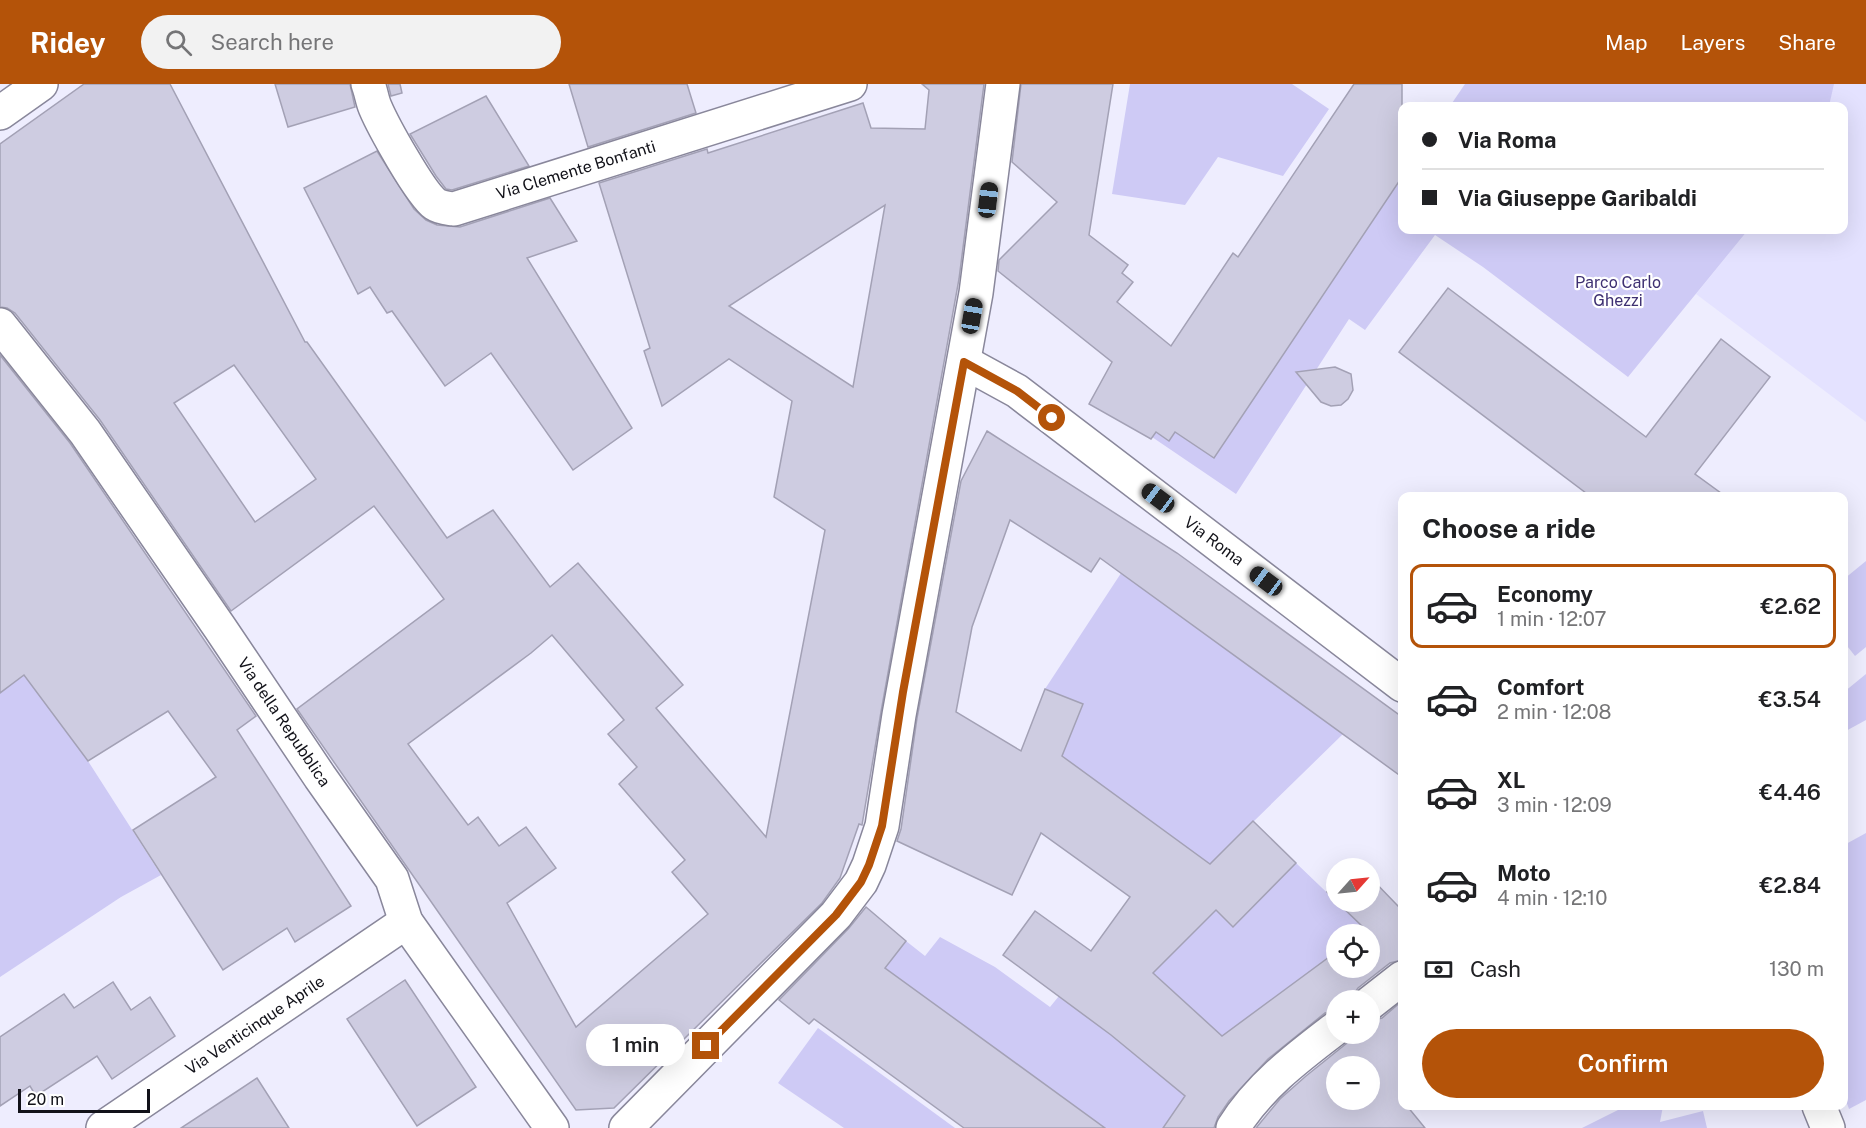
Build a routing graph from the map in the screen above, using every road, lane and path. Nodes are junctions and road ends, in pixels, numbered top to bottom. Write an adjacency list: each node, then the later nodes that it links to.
1 (41, 84): 5 (street)
2 (368, 84): 3 (street, Via Clemente Bonfanti)
3 (850, 84)
4 (1003, 84): 7 (street)
5 (0, 113)
6 (0, 325): 9 (street, Via della Repubblica)
7 (964, 362): 8 (street, Via Roma); 16 (street)
8 (1398, 682)
9 (406, 922): 14 (street, Via Venticinque Aprile); 15 (street, Via della Repubblica)
10 (1398, 981): 11 (street)
11 (1380, 995)
12 (1326, 1036): 17 (street)
13 (1821, 1110): 18 (street)
14 (103, 1128)
15 (552, 1128)
16 (626, 1128)
17 (1233, 1128)
18 (1828, 1128)

